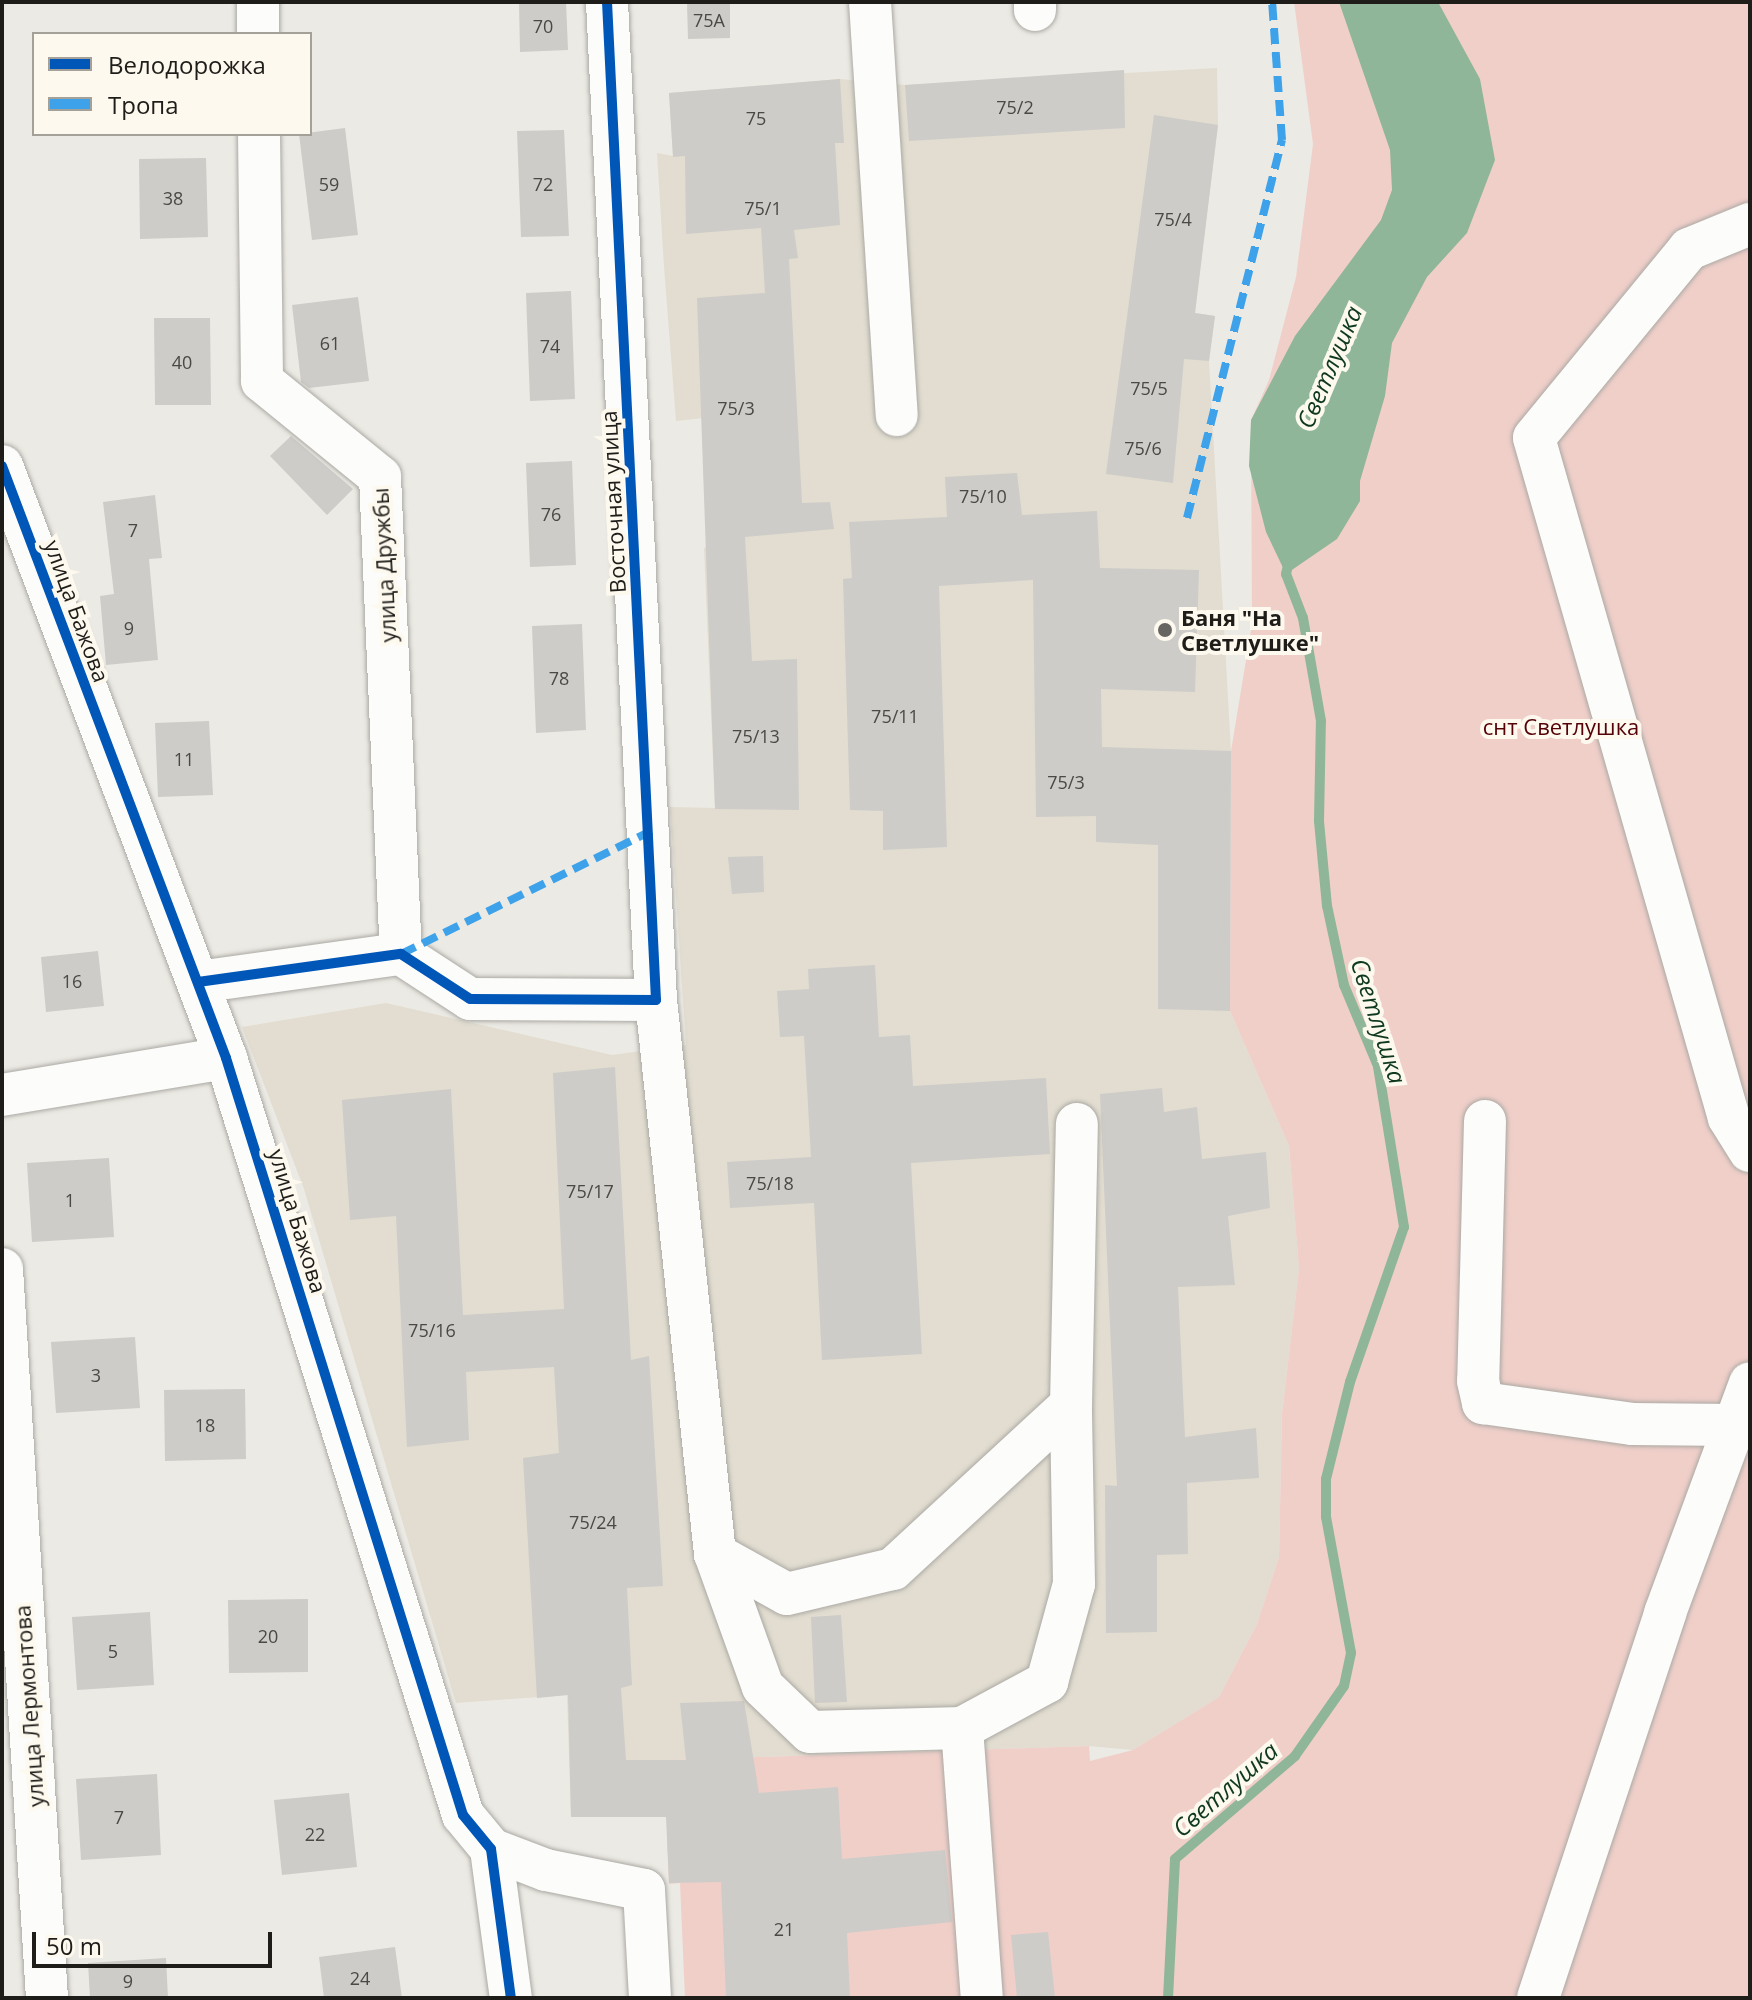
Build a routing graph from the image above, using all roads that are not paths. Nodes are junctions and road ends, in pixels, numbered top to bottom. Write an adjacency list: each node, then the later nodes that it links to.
1 (258, 2): 4 (street)
2 (607, 2): 11 (street, Восточная улица)
3 (870, 2): 7 (street)
4 (258, 32)
5 (259, 136): 9 (street, улица Дружбы)
6 (1750, 224): 16 (street)
7 (897, 415)
8 (2, 466): 10 (street, улица Бажова)
9 (401, 954): 10 (street); 11 (street)
10 (198, 982): 12 (street, улица Бажова)
11 (656, 1000): 21 (street, Восточная улица)
12 (226, 1058): 13 (street); 23 (street, улица Бажова)
13 (2, 1095)
14 (1485, 1121): 20 (street)
15 (1077, 1124): 19 (street)
16 (1750, 1151)
17 (2, 1269): 24 (street, улица Лермонтова)
18 (1750, 1383): 20 (street)
19 (1071, 1405): 21 (street); 22 (street)
20 (1734, 1425): 28 (street)
21 (715, 1554): 22 (street, Восточная улица)
22 (962, 1728): 27 (street)
23 (491, 1849): 25 (street); 26 (street)
24 (47, 1998)
25 (511, 1998)
26 (650, 1998)
27 (982, 1998)
28 (1538, 1998)

